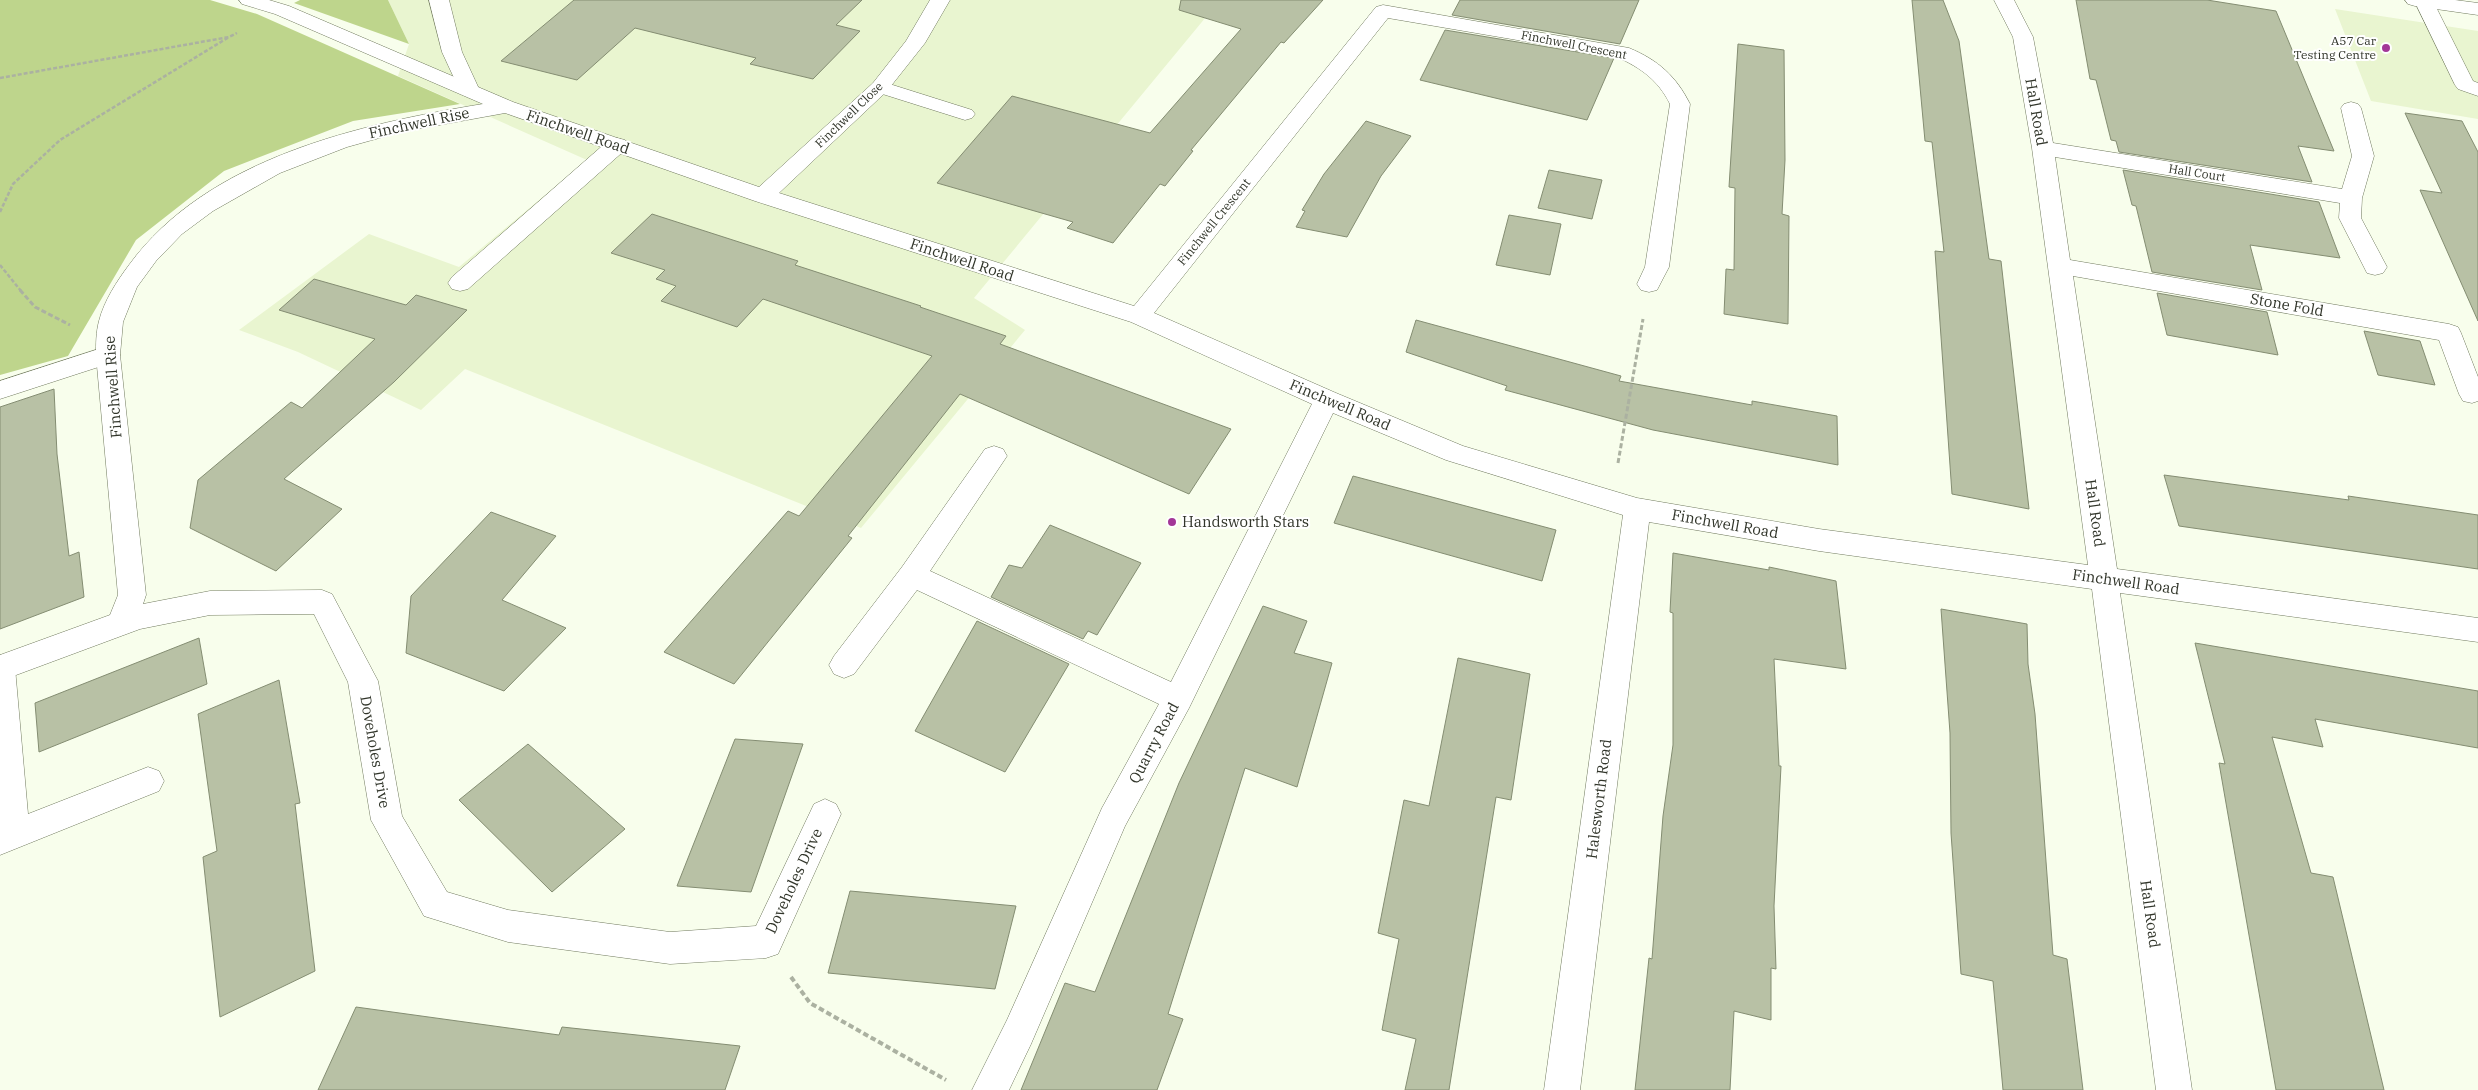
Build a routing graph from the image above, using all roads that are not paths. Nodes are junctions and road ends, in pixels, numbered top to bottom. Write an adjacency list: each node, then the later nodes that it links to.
1 (249, 0): 10 (street, Finchwell Road)
2 (439, 0): 10 (street)
3 (940, 0): 8 (street, Finchwell Close)
4 (2004, 0): 15 (street, Hall Road)
5 (2419, 0): 7 (street); 9 (street)
6 (1388, 5): 21 (street, Finchwell Crescent); 22 (street, Finchwell Crescent)
7 (2478, 9)
8 (880, 87): 13 (street); 16 (street, Finchwell Close)
9 (2478, 90)
10 (470, 91): 11 (street, Finchwell Road)
11 (506, 106): 14 (street, Finchwell Road); 23 (street, Finchwell Rise)
12 (2351, 108): 17 (street)
13 (965, 114)
14 (617, 145): 16 (street, Finchwell Road); 20 (street)
15 (2042, 148): 17 (street, Hall Court); 18 (street, Hall Road)
16 (763, 196): 22 (street, Finchwell Road)
17 (2351, 198): 19 (street)
18 (2060, 266): 25 (street, Stone Fold); 30 (street, Hall Road)
19 (2375, 267)
20 (460, 283)
21 (1649, 284)
22 (1139, 316): 26 (street, Finchwell Road)
23 (109, 343): 24 (street); 31 (street, Finchwell Rise)
24 (0, 390)
25 (2472, 394)
26 (1326, 400): 28 (street, Finchwell Road); 35 (street, Quarry Road)
27 (994, 456): 29 (street)
28 (1624, 505): 30 (street, Finchwell Road); 40 (street, Halesworth Road)
29 (912, 575): 33 (street); 35 (street)
30 (2104, 579): 32 (street, Finchwell Road); 41 (street, Hall Road)
31 (122, 622): 34 (street, Doveholes Drive); 37 (street, Doveholes Drive)
32 (2478, 630)
33 (844, 665)
34 (0, 668): 38 (street)
35 (1178, 699): 39 (street, Quarry Road)
36 (148, 781): 38 (street)
37 (825, 814)
38 (7, 837)
39 (990, 1090)
40 (1562, 1090)
41 (2174, 1090)

